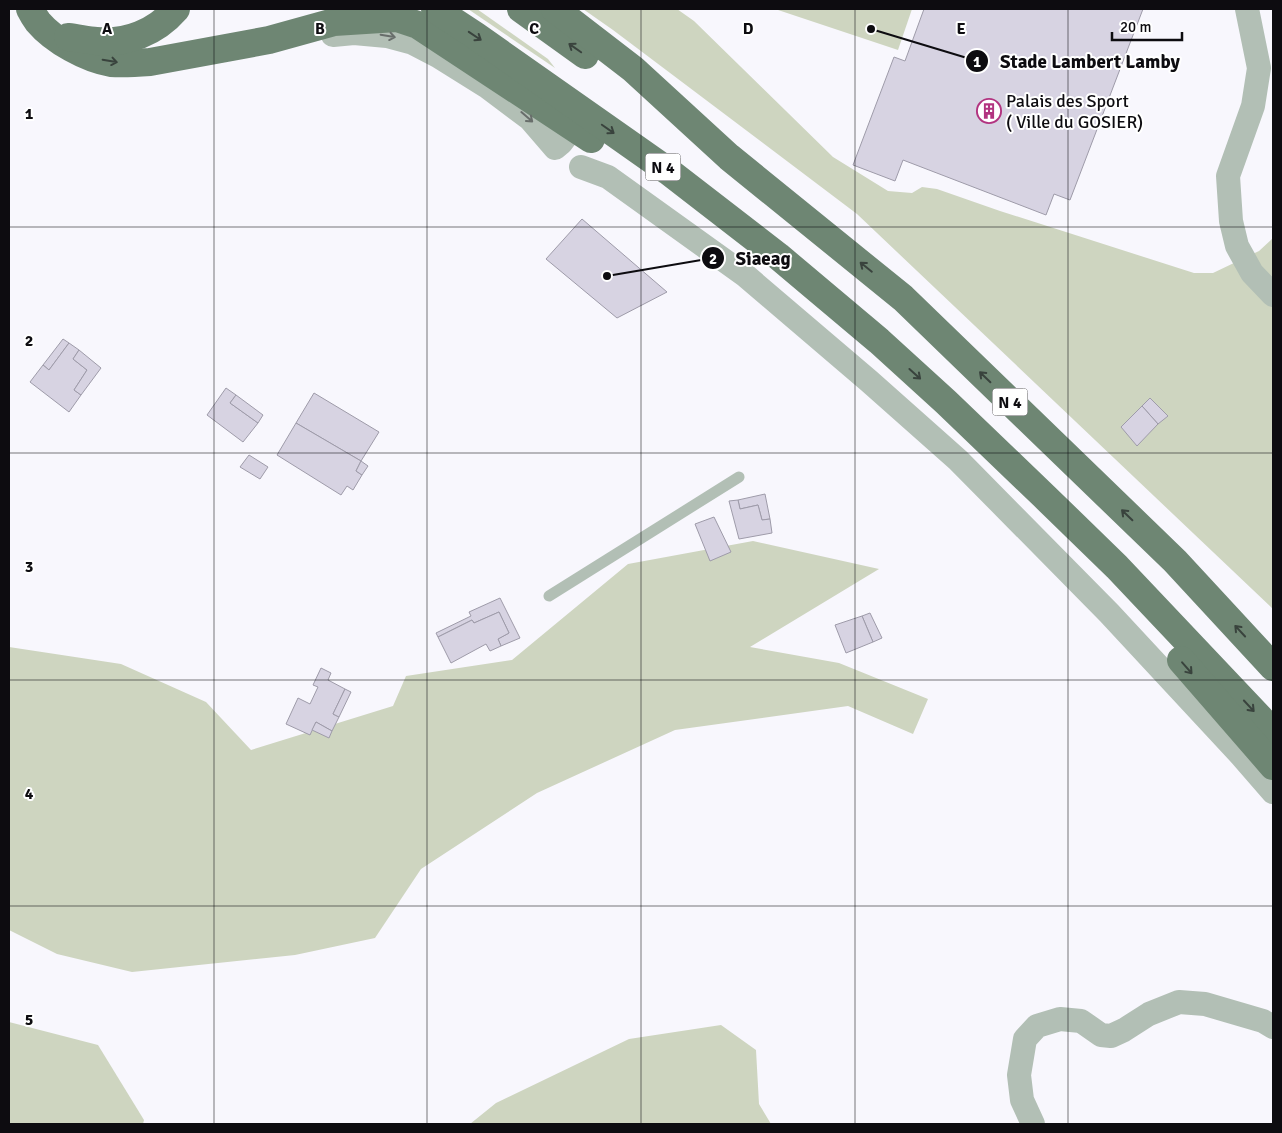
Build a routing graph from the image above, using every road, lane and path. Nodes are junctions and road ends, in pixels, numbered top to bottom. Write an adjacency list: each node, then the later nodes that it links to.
1 (30, 9): 8 (highway)
2 (176, 9): 8 (highway)
3 (435, 9): 14 (highway, N 4, one-way to 14)
4 (520, 9): 11 (highway, N 4, one-way to 4)
5 (556, 9): 11 (highway)
6 (1247, 9): 13 (street)
7 (384, 13): 9 (highway); 10 (highway)
8 (51, 34): 9 (highway, one-way to 9)
9 (269, 40): 10 (street, one-way to 10)
10 (572, 127): 14 (highway)
11 (729, 157): 18 (highway, N 4, one-way to 11)
12 (581, 168): 21 (street)
13 (1273, 296)
14 (879, 341): 16 (highway, N 4, one-way to 16)
15 (739, 477): 17 (lane)
16 (1044, 496): 19 (highway, N 4, one-way to 19); 20 (highway, one-way to 20)
17 (549, 596)
18 (1273, 667)
19 (1273, 732)
20 (1273, 766)
21 (1273, 792)
22 (1273, 1027): 23 (street)
23 (1033, 1124)

